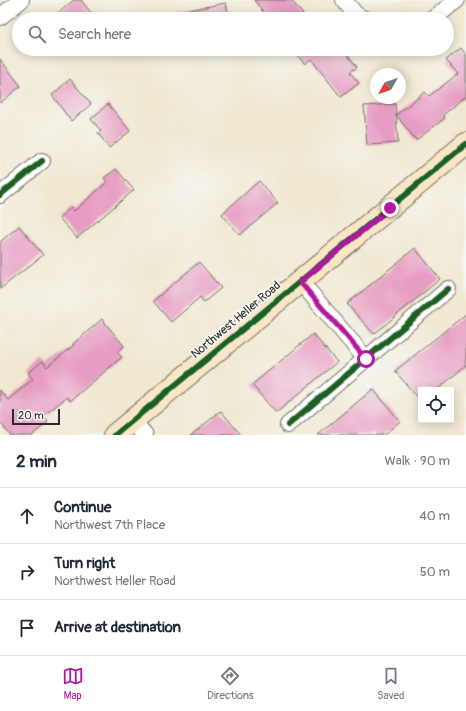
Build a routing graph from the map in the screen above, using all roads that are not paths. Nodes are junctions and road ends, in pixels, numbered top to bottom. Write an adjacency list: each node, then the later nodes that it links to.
1 (21, 0): 6 (street)
2 (344, 0): 4 (street)
3 (456, 0): 5 (street)
4 (353, 12)
5 (441, 12)
6 (0, 17)
7 (466, 144): 10 (street, Northwest Heller Road)
8 (42, 161): 9 (street)
9 (0, 195)
10 (300, 282): 12 (street); 14 (street, Northwest Heller Road)
11 (448, 289): 12 (street)
12 (366, 359): 13 (street)
13 (288, 425)
14 (139, 428): 15 (street, Northwest Heller Road)
15 (115, 435)

